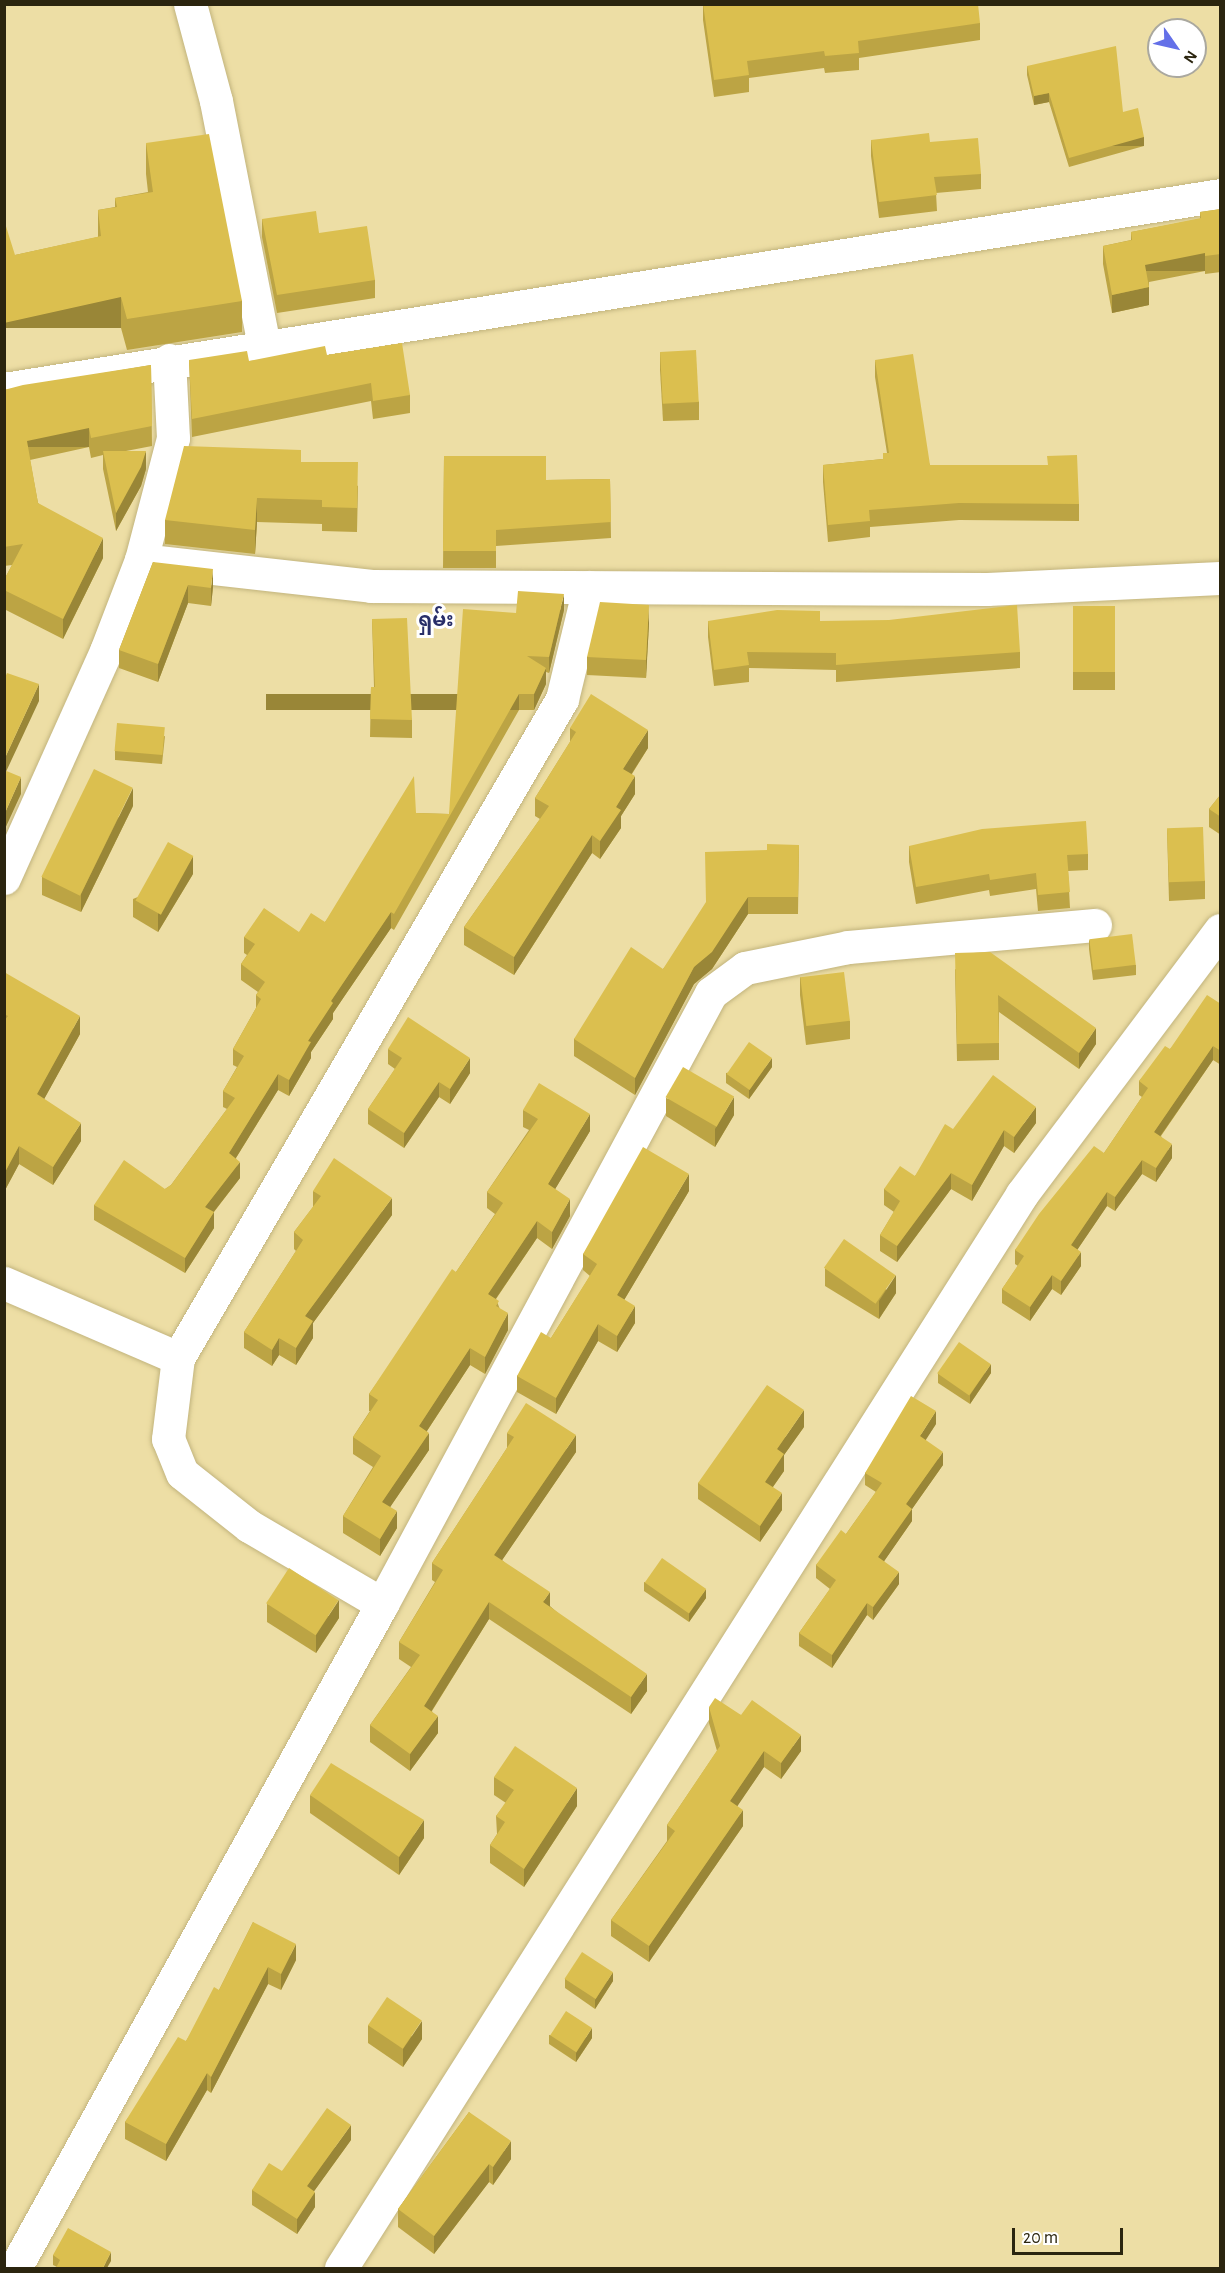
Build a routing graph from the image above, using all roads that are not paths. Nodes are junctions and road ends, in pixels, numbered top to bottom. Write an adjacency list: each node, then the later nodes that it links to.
1 (190, 4): 3 (street)
2 (1221, 195): 3 (street)
3 (264, 346): 4 (street)
4 (169, 360): 5 (street); 6 (street)
5 (4, 388)
6 (141, 560): 8 (street); 9 (street)
7 (1221, 578): 8 (street)
8 (589, 587): 13 (street)
9 (4, 878)
10 (1095, 925): 14 (street)
11 (1221, 930): 16 (street)
12 (4, 1283): 13 (street)
13 (178, 1358): 14 (street)
14 (382, 1604): 15 (street)
15 (15, 2268)
16 (341, 2268)

